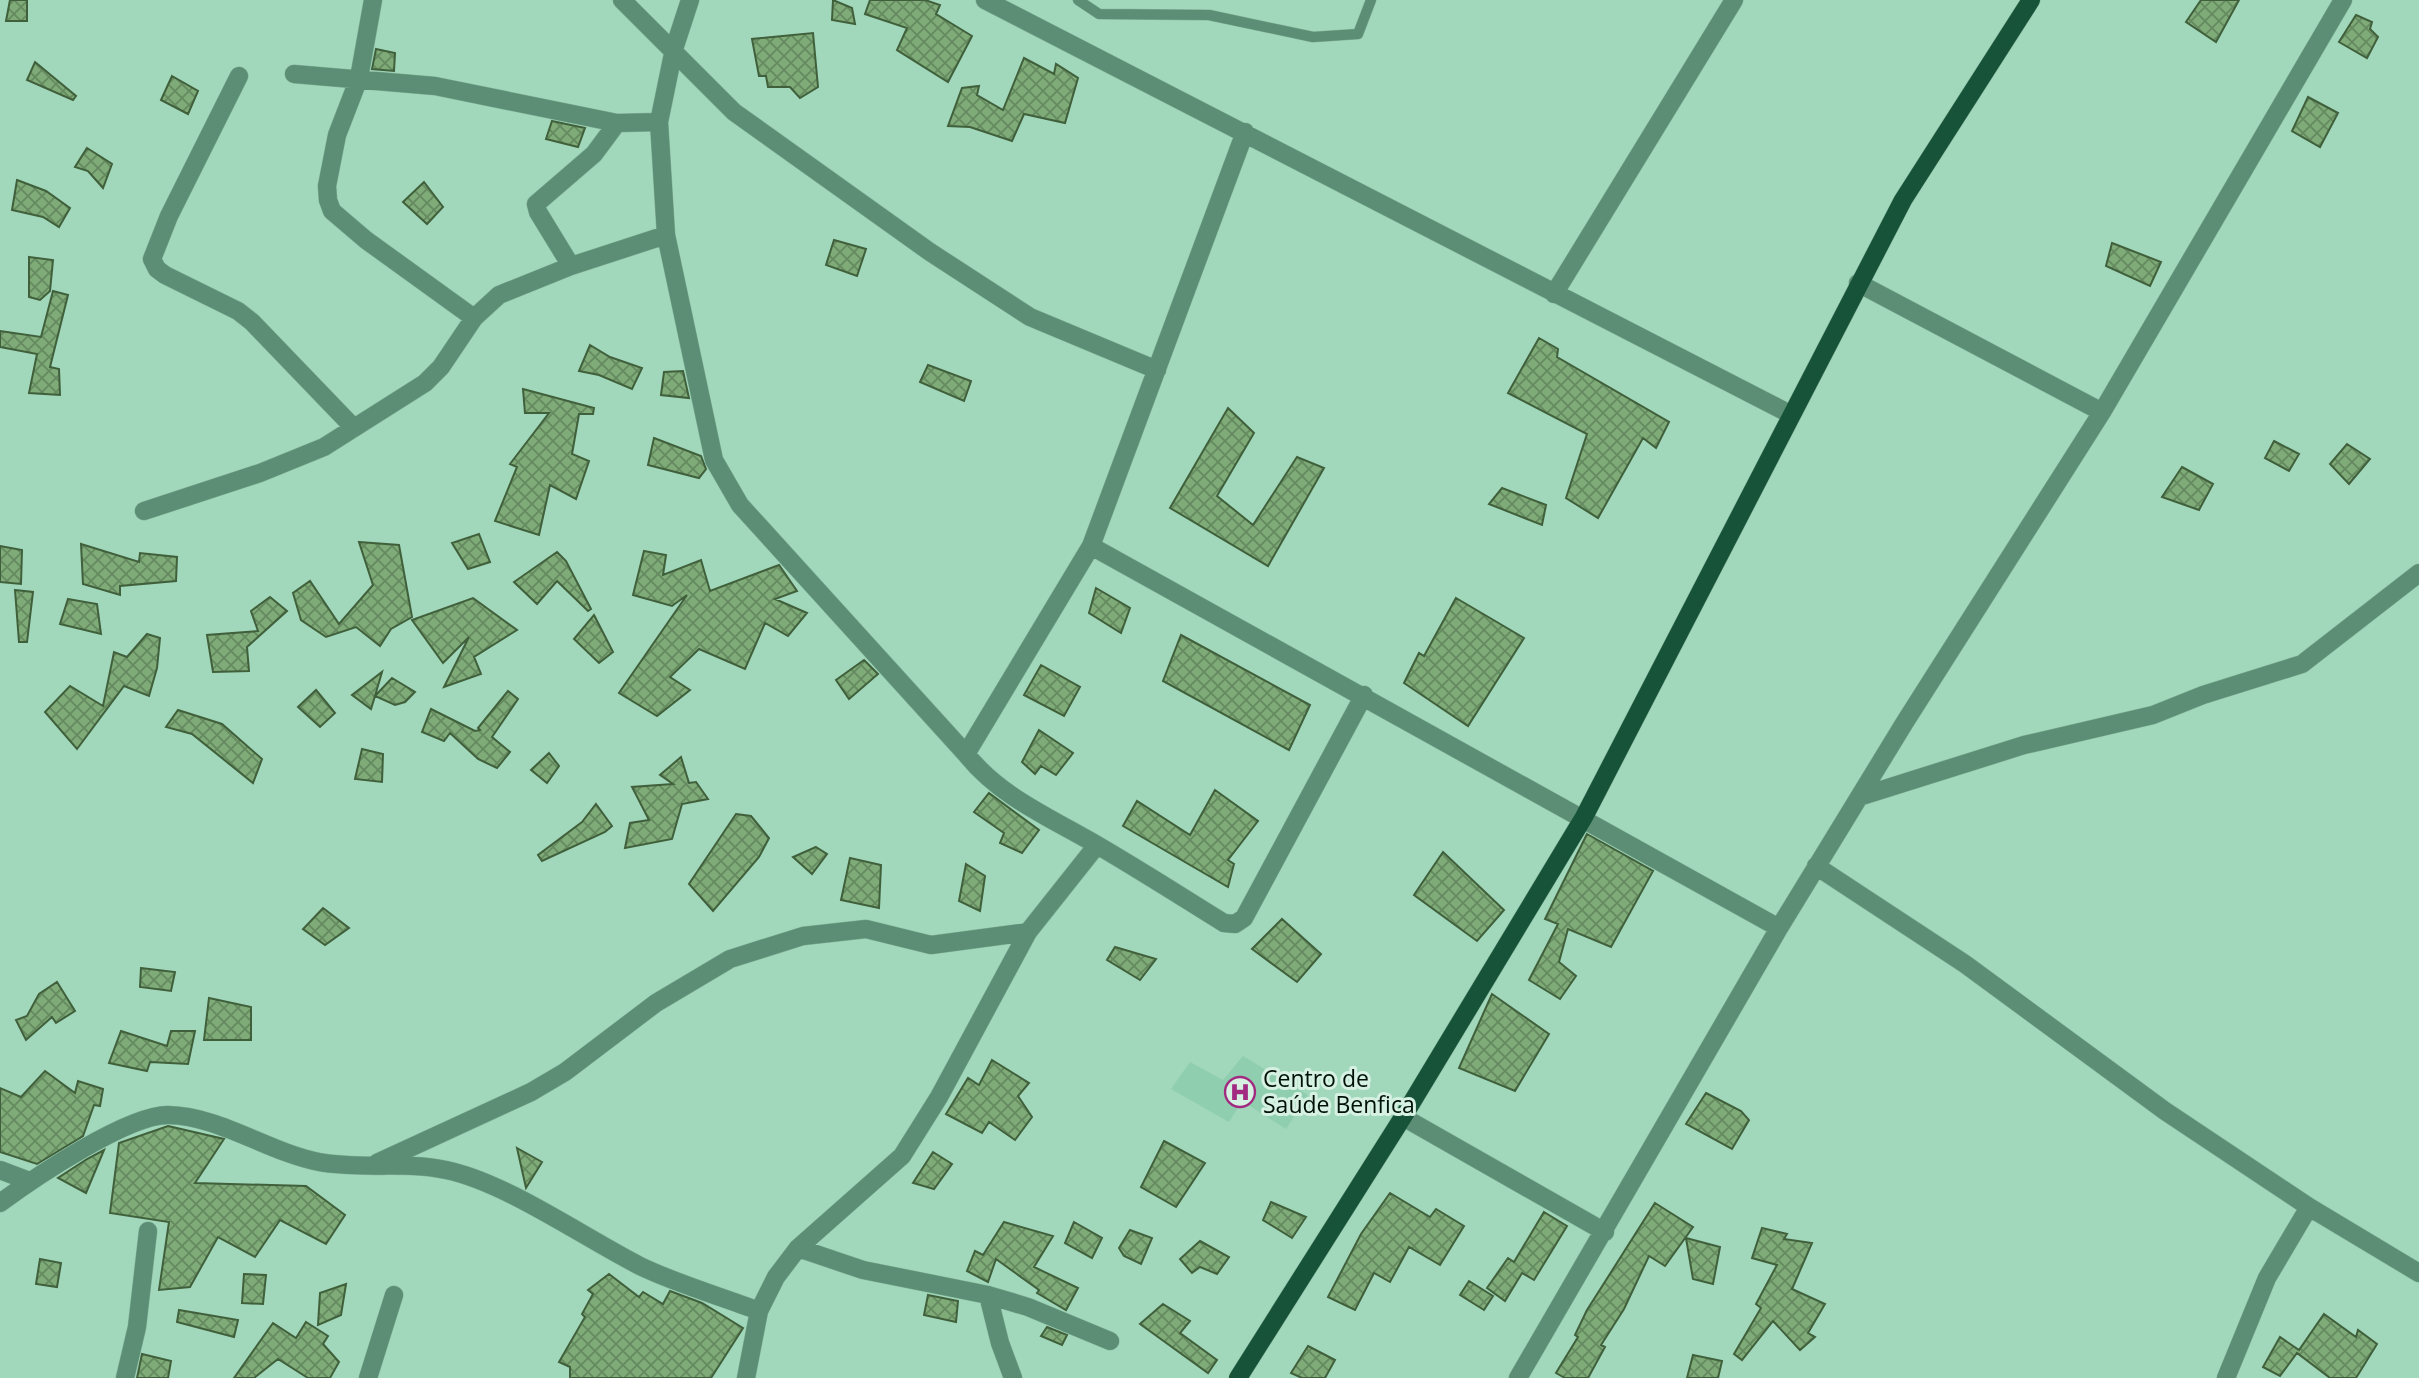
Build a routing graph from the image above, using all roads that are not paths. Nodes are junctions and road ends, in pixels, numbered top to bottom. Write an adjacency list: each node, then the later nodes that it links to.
1 (373, 0): 13 (street)
2 (622, 0): 10 (street)
3 (690, 0): 10 (street)
4 (985, 0): 16 (street)
5 (1077, 0): 6 (lane)
6 (1371, 0)
7 (1734, 0): 20 (street)
8 (2031, 0): 19 (main road)
9 (2343, 0): 23 (street)
10 (674, 49): 14 (street); 22 (street)
11 (294, 74): 13 (street)
12 (239, 76): 25 (street)
13 (359, 78): 15 (street); 21 (street)
14 (659, 122): 15 (street); 17 (street)
15 (617, 123): 18 (street)
16 (1245, 132): 20 (street); 22 (street)
17 (666, 235): 18 (street); 30 (street)
18 (571, 266): 21 (street)
19 (1858, 283): 23 (street); 24 (main road)
20 (1554, 294): 24 (street)
21 (474, 318): 25 (street)
22 (1157, 370): 27 (street)
23 (2102, 412): 31 (street)
24 (1790, 414): 32 (main road)
25 (355, 428): 26 (street)
26 (145, 512)
27 (1091, 546): 29 (street); 30 (street)
28 (2419, 573): 31 (street)
29 (1364, 695): 32 (street); 33 (street)
30 (966, 754): 33 (street)
31 (1859, 797): 34 (street)
32 (1584, 817): 35 (street); 37 (main road)
33 (1097, 845): 36 (street)
34 (1816, 866): 35 (street); 42 (street)
35 (1779, 928): 44 (street)
36 (1028, 932): 38 (street); 45 (street)
37 (1403, 1117): 44 (street); 55 (main road)
38 (369, 1166): 40 (street); 49 (street)
39 (0, 1170): 40 (street)
40 (29, 1181): 41 (street)
41 (0, 1202)
42 (2309, 1208): 46 (street); 57 (street)
43 (148, 1231): 51 (street)
44 (1605, 1232): 56 (street)
45 (798, 1248): 47 (street); 49 (street)
46 (2419, 1273)
47 (988, 1295): 50 (street); 54 (street)
48 (394, 1296): 52 (street)
49 (759, 1311): 53 (street)
50 (1110, 1341)
51 (125, 1378)
52 (368, 1378)
53 (747, 1378)
54 (1013, 1378)
55 (1238, 1378)
56 (1518, 1378)
57 (2226, 1378)

